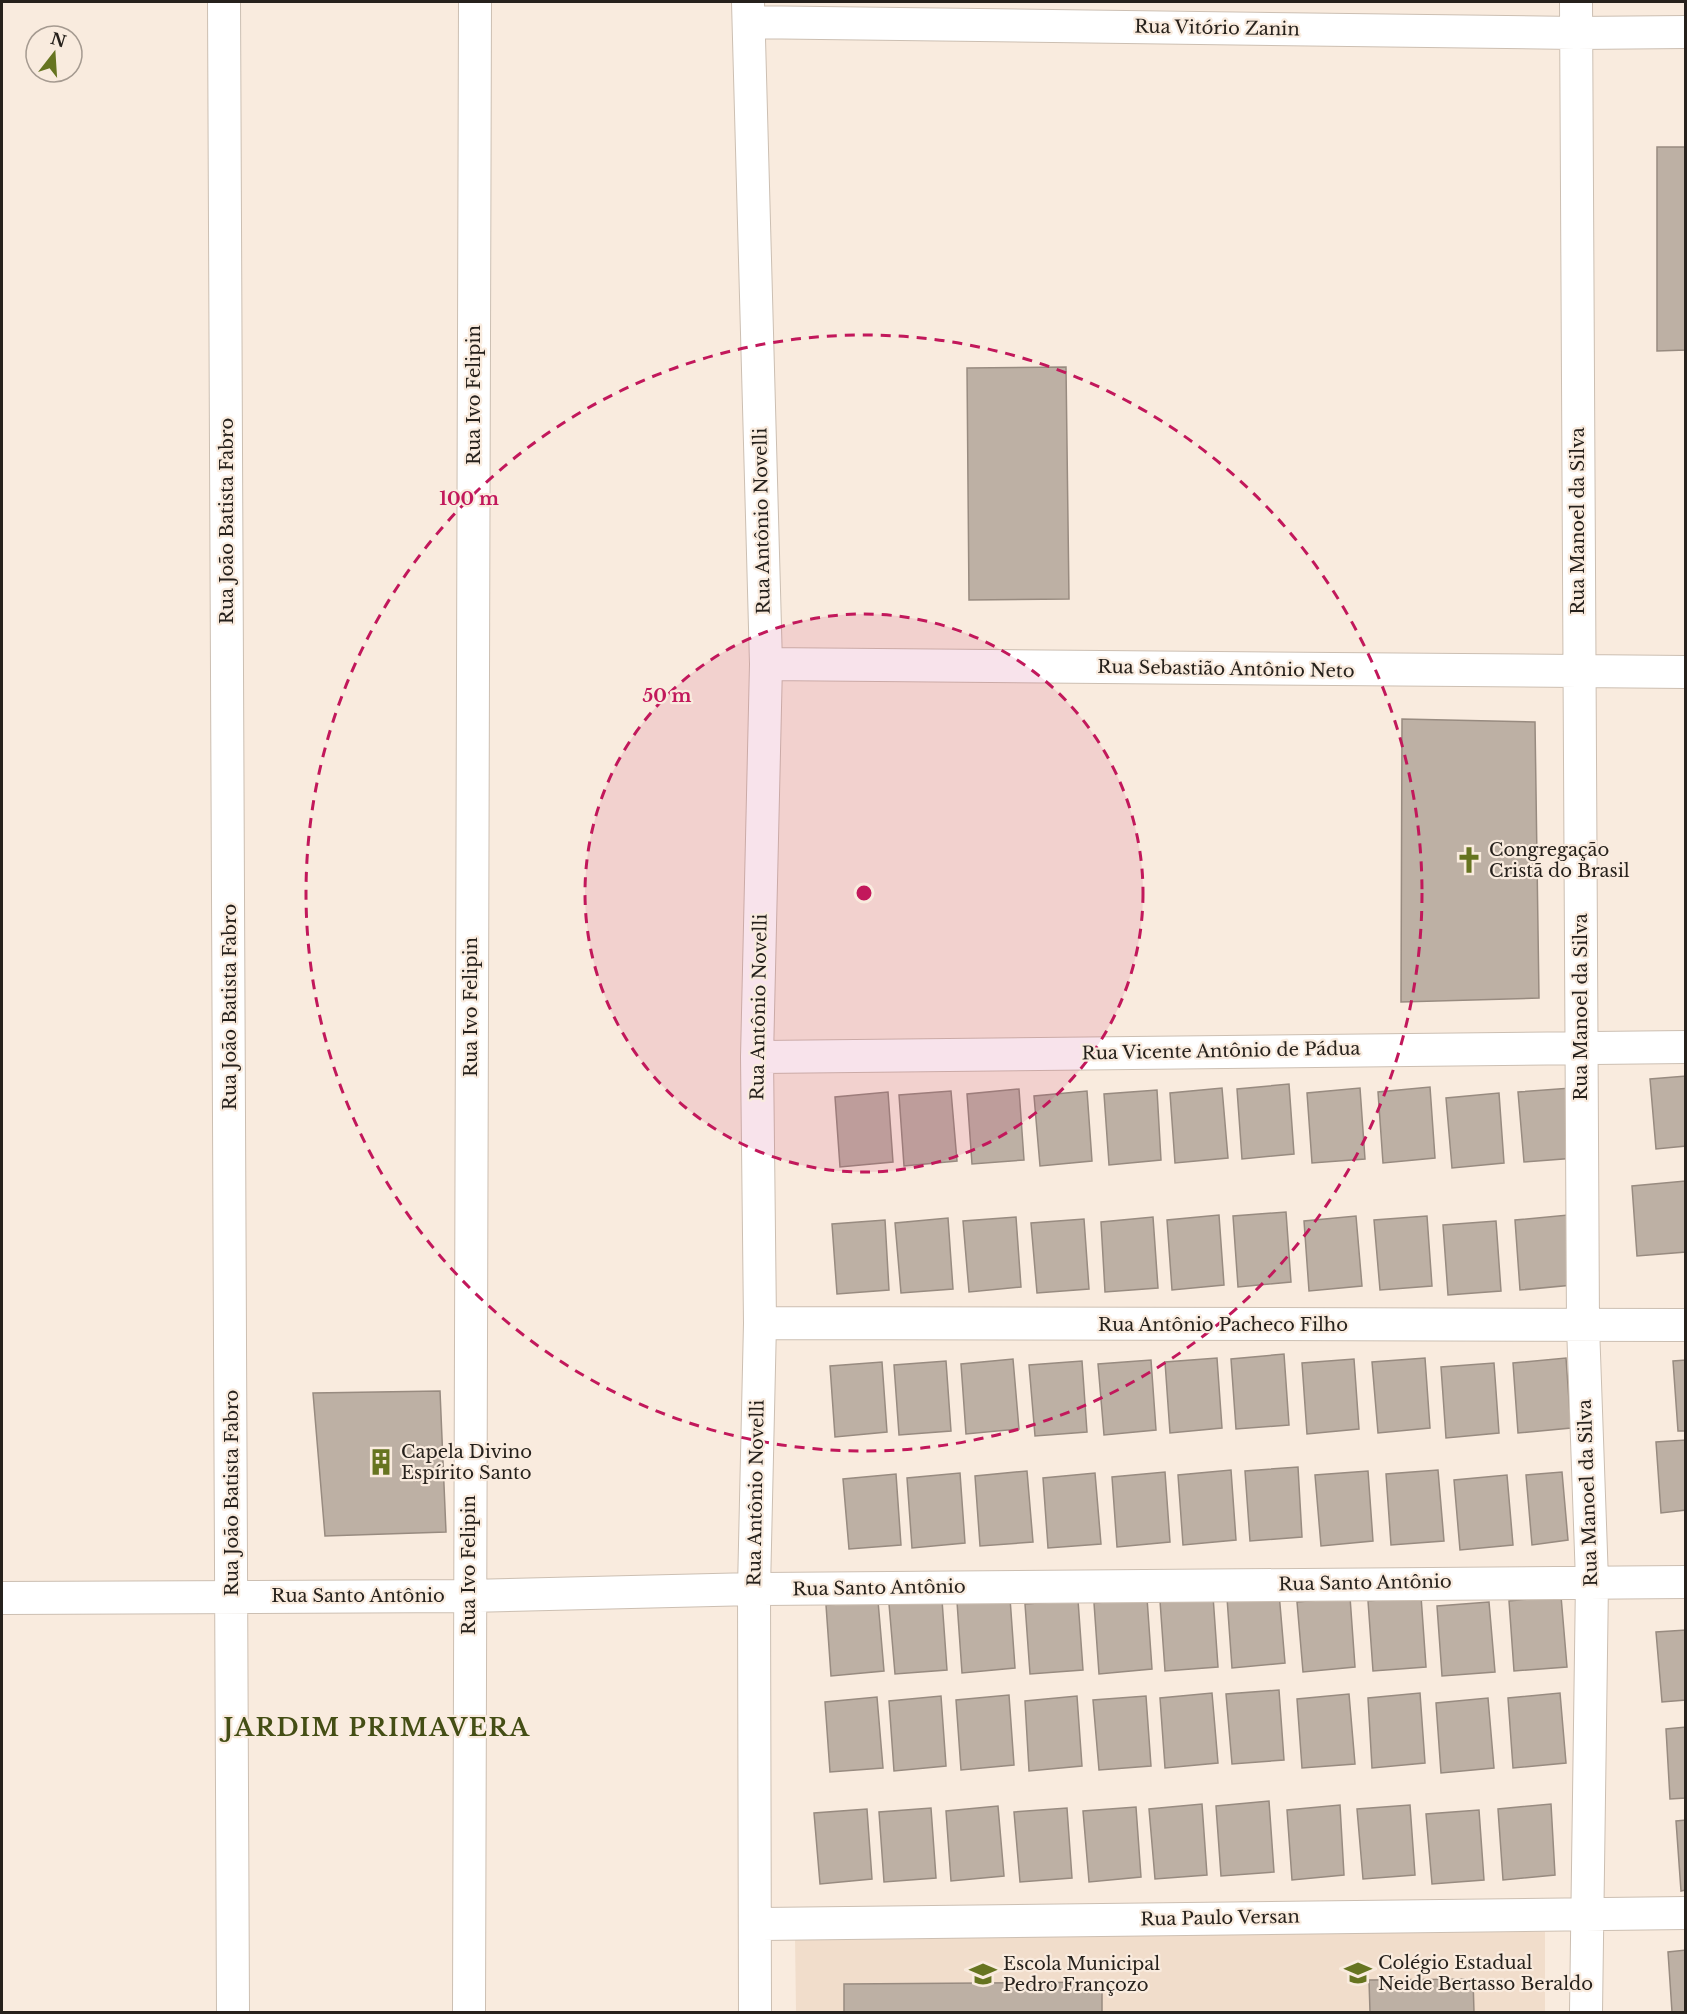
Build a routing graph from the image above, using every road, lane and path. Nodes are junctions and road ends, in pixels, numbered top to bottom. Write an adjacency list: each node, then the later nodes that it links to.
1 (224, 2): 19 (street, Rua João Batista Fabro)
2 (476, 2): 20 (street, Rua Ivo Felipin)
3 (1576, 2): 6 (street, Rua Manoel da Silva)
4 (749, 12): 6 (street, Rua Vitório Zanin); 7 (street, Rua Antônio Novelli)
5 (1686, 32): 6 (street, Rua Vitório Zanin)
6 (1576, 33): 9 (street, Rua Manoel da Silva)
7 (766, 663): 9 (street, Rua Sebastião Antônio Neto); 12 (street, Rua Antônio Novelli)
8 (1686, 672): 9 (street, Rua Sebastião Antônio Neto)
9 (1579, 673): 10 (street, Rua Manoel da Silva)
10 (1581, 1047): 11 (street, Rua Vicente Antônio de Pádua); 12 (street, Rua Vicente Antônio de Pádua); 15 (street, Rua Manoel da Silva)
11 (1686, 1047)
12 (757, 1057): 13 (street, Rua Antônio Novelli)
13 (760, 1323): 15 (street, Rua Antônio Pacheco Filho); 18 (street, Rua Antônio Novelli)
14 (1686, 1325): 15 (street, Rua Antônio Pacheco Filho)
15 (1583, 1326): 16 (street, Rua Manoel da Silva)
16 (1592, 1581): 17 (street, Rua Santo Antônio); 18 (street, Rua Santo Antônio); 23 (street, Rua Manoel da Silva)
17 (1686, 1582)
18 (754, 1589): 20 (street, Rua Santo Antônio); 24 (street, Rua Antônio Novelli)
19 (233, 1595): 20 (street, Rua Santo Antônio); 21 (street, Rua Santo Antônio); 25 (street, Rua João Batista Fabro)
20 (469, 1596): 26 (street, Rua Ivo Felipin)
21 (2, 1598)
22 (1686, 1913): 23 (street, Rua Paulo Versan)
23 (1586, 1914): 24 (street, Rua Paulo Versan); 28 (street, Rua Manoel da Silva)
24 (755, 1924): 27 (street, Rua Antônio Novelli)
25 (232, 2013)
26 (469, 2013)
27 (755, 2013)
28 (1586, 2013)

